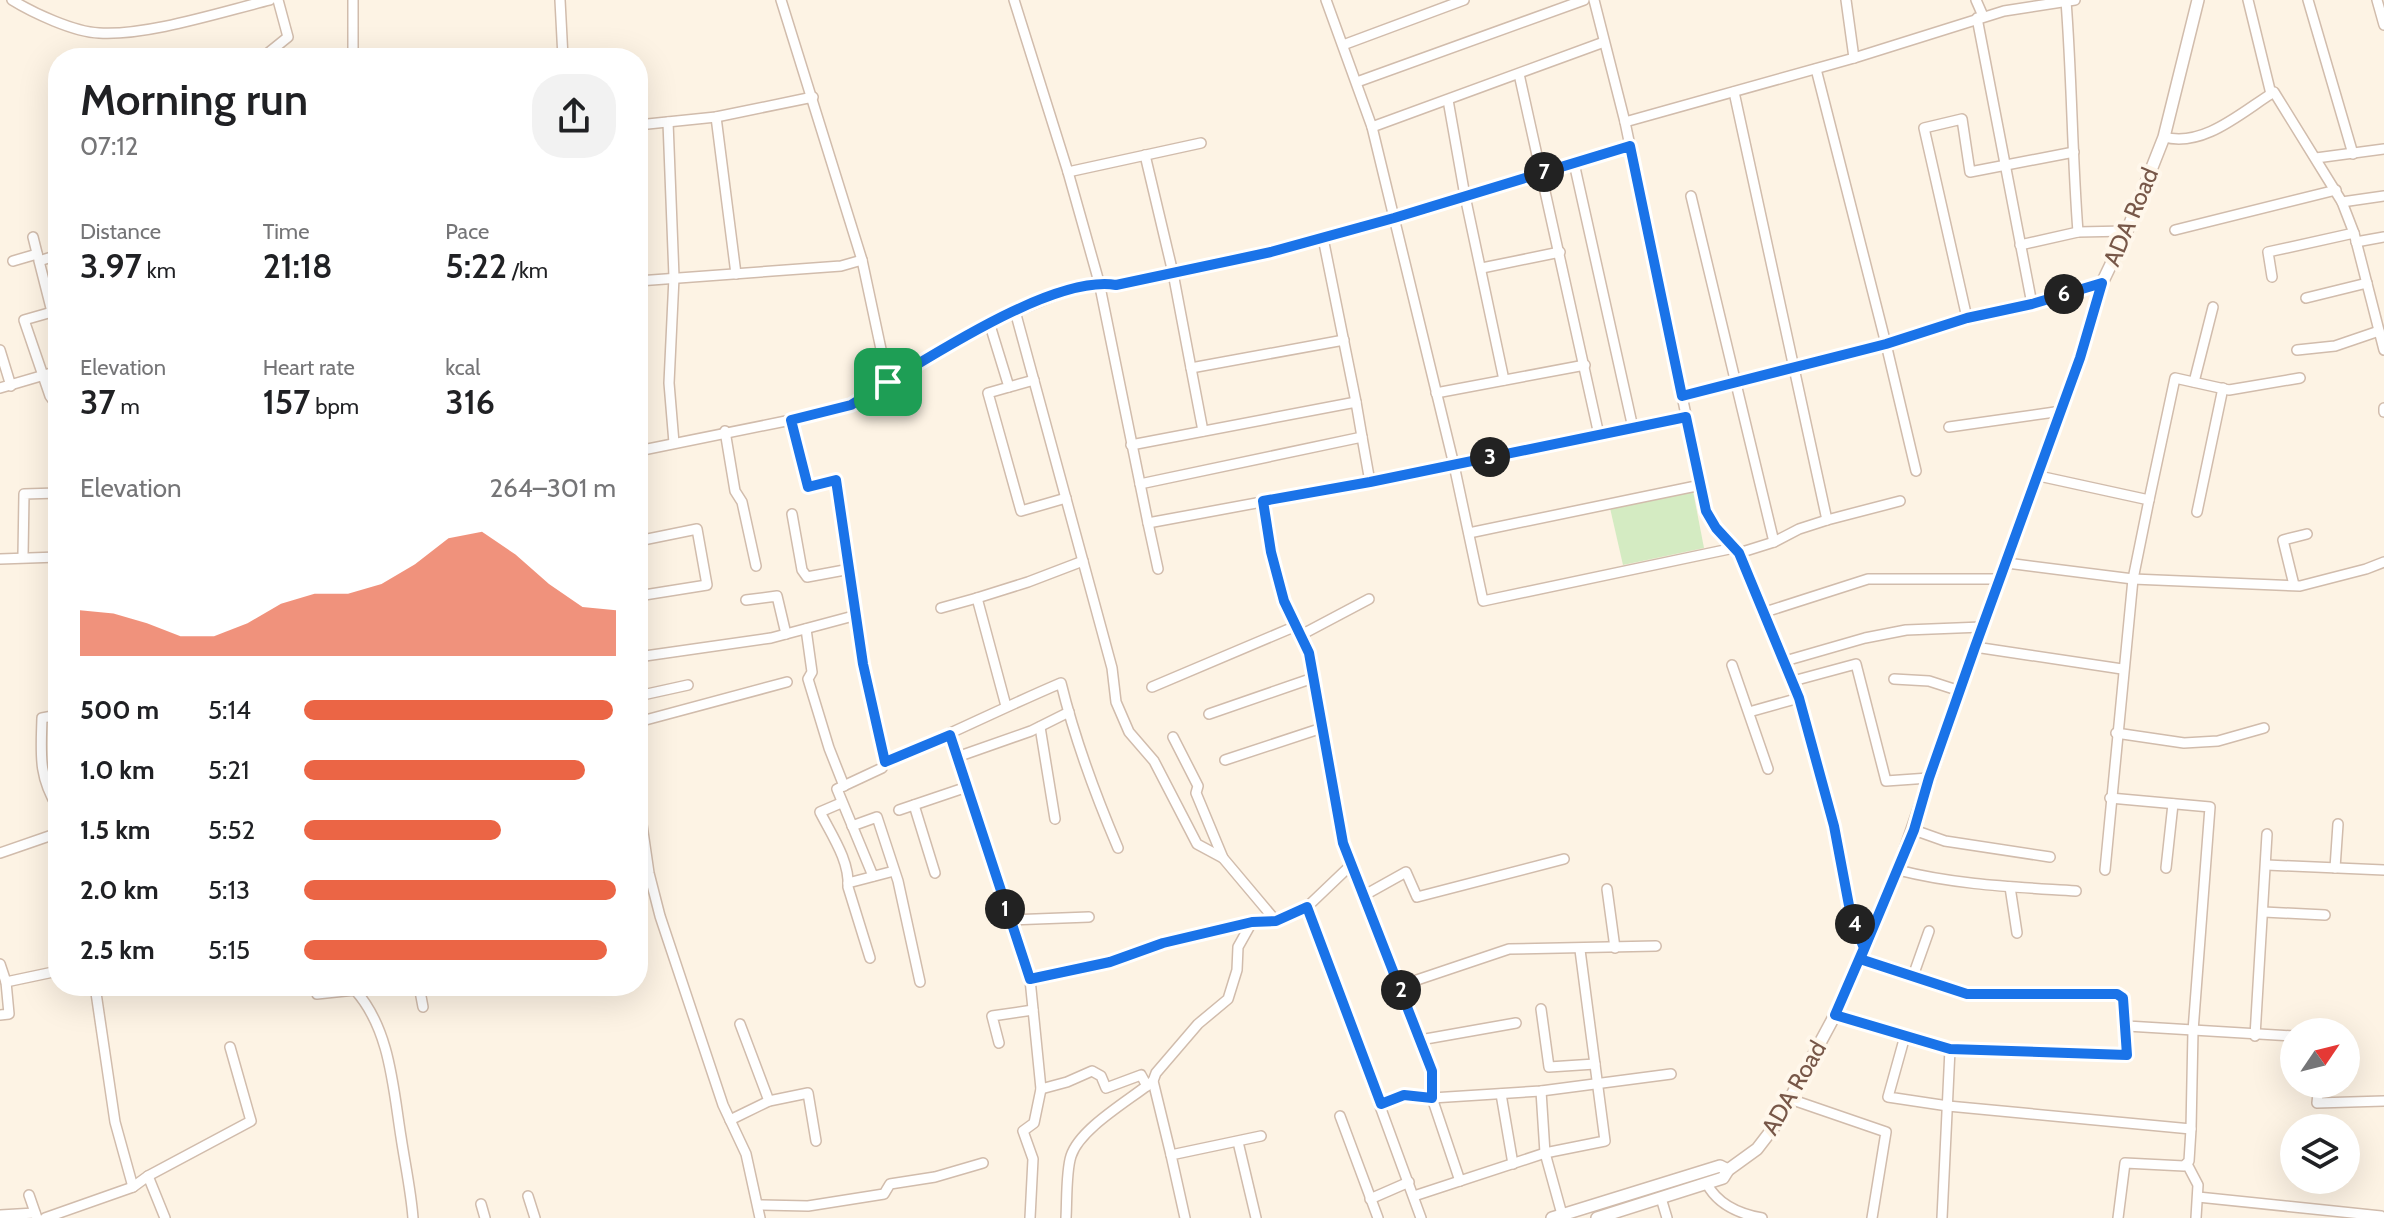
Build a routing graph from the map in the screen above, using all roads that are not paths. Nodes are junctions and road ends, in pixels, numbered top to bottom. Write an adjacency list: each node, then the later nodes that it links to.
1 (12, 0): 2 (street)
2 (270, 0)
3 (278, 0): 25 (street)
4 (353, 0): 26 (street)
5 (560, 0): 27 (street)
6 (781, 0): 34 (street)
7 (1014, 0): 51 (street)
8 (1326, 0): 24 (street)
9 (1464, 0): 24 (street)
10 (1584, 0): 31 (street)
11 (1594, 0): 23 (street)
12 (1846, 0): 28 (street)
13 (1976, 0): 21 (street)
14 (2074, 0): 19 (street)
15 (2198, 0): 41 (street, ADA Road)
16 (2248, 0): 33 (street)
17 (2308, 0): 46 (street)
18 (2377, 0): 22 (street)
19 (2066, 1): 20 (street); 45 (street)
20 (2029, 3): 21 (street)
21 (1980, 17): 28 (street); 50 (street)
22 (2384, 25)
23 (1604, 42): 30 (street); 38 (street)
24 (1343, 45): 31 (street)
25 (274, 48)
26 (353, 48)
27 (562, 48)
28 (1854, 58): 29 (street)
29 (1816, 69): 32 (street); 91 (street)
30 (1519, 74): 35 (street); 52 (street)
31 (1357, 82): 40 (street)
32 (1734, 92): 38 (street); 97 (street)
33 (2271, 94): 41 (street); 48 (street)
34 (813, 97): 36 (street); 70 (street)
35 (1448, 100): 40 (street); 54 (street)
36 (716, 117): 37 (street); 74 (street)
37 (668, 122): 39 (street); 75 (street)
38 (1625, 122): 43 (street)
39 (648, 124)
40 (1372, 127): 58 (street)
41 (2164, 137): 60 (street, ADA Road)
42 (1201, 143): 47 (street)
43 (1630, 146): 49 (street); 111 (street)
44 (2384, 149): 46 (street)
45 (2074, 152): 50 (street); 61 (street)
46 (2353, 154): 48 (street)
47 (1145, 155): 51 (street); 73 (street)
48 (2316, 158): 53 (street)
49 (1574, 163): 52 (street); 117 (street)
50 (2006, 165): 66 (street); 87 (street)
51 (1068, 172): 78 (street)
52 (1543, 172): 54 (street); 67 (street)
53 (2336, 190): 57 (street); 59 (street)
54 (1465, 196): 58 (street); 72 (street)
55 (1691, 196): 105 (street)
56 (2384, 196): 57 (street)
57 (2342, 202): 63 (street)
58 (1394, 218): 65 (street); 110 (street)
59 (2175, 230)
60 (2127, 231): 61 (street); 79 (street, ADA Road)
61 (2078, 232): 66 (street)
62 (33, 237): 69 (street)
63 (2355, 237): 64 (street); 76 (street); 80 (street)
64 (2384, 237)
65 (1323, 238): 73 (street); 90 (street)
66 (2020, 245): 83 (street)
67 (1560, 252): 72 (street); 95 (street)
68 (48, 256): 69 (street)
69 (38, 257): 71 (street); 81 (street)
70 (862, 260): 74 (street); 103 (street)
71 (13, 261)
72 (1482, 268): 102 (street)
73 (1173, 273): 78 (street); 96 (street)
74 (736, 274): 75 (street)
75 (674, 277): 77 (street); 122 (street)
76 (2272, 277)
77 (648, 280)
78 (1099, 282): 85 (street); 123 (street)
79 (2102, 283): 83 (street); 113 (street, ADA Road)
80 (2367, 283): 82 (street); 89 (street)
81 (48, 289)
82 (2306, 298)
83 (2032, 304): 87 (street)
84 (2213, 307): 104 (street)
85 (1015, 311): 88 (street); 101 (street)
86 (48, 313): 99 (street)
87 (1967, 318): 91 (street)
88 (989, 322): 103 (street); 107 (street)
89 (2379, 331): 93 (street); 94 (street)
90 (1344, 340): 96 (street); 112 (street)
91 (1886, 344): 97 (street); 126 (street)
92 (0, 350): 106 (street)
93 (2297, 350)
94 (2384, 350)
95 (1585, 365): 102 (street); 120 (street)
96 (1191, 368): 119 (street)
97 (1792, 368): 105 (street); 138 (street)
98 (48, 374): 99 (street)
99 (43, 375): 106 (street); 109 (street)
100 (2300, 378): 108 (street)
101 (1034, 380): 107 (street); 132 (street)
102 (1504, 380): 110 (street)
103 (888, 382): 115 (street)
104 (2194, 382): 108 (street); 133 (street)
105 (1734, 383): 111 (street); 143 (street)
106 (5, 387)
107 (1009, 387): 132 (street)
108 (2223, 388): 136 (street)
109 (48, 390)
110 (1436, 393): 125 (street)
111 (1682, 396): 114 (street)
112 (1356, 402): 119 (street); 121 (street)
113 (2062, 411): 116 (street); 127 (street, ADA Road)
114 (1686, 417): 117 (street); 130 (street)
115 (791, 420): 118 (street); 152 (street)
116 (1949, 427)
117 (1633, 428): 120 (street)
118 (725, 431): 122 (street); 151 (street)
119 (1203, 431): 123 (street)
120 (1599, 435): 125 (street)
121 (1362, 437): 128 (street); 129 (street)
122 (674, 443): 124 (street)
123 (1131, 445): 129 (street)
124 (648, 449)
125 (1454, 465): 128 (street); 140 (street)
126 (1916, 471)
127 (2039, 476): 133 (street); 150 (street, ADA Road)
128 (1370, 482): 134 (street)
129 (1140, 484): 139 (street)
130 (1701, 485): 140 (street); 144 (street)
131 (48, 493): 145 (street)
132 (1066, 498): 148 (street)
133 (2149, 500): 155 (street)
134 (1263, 501): 139 (street); 166 (street)
135 (1900, 501): 138 (street)
136 (2197, 512)
137 (792, 514): 152 (street)
138 (1827, 520): 143 (street)
139 (1148, 523): 153 (street)
140 (1469, 533): 144 (street)
141 (2307, 534): 156 (street)
142 (648, 539): 157 (street)
143 (1774, 542): 144 (street)
144 (1736, 550): 162 (street)
145 (23, 556): 146 (street); 147 (street)
146 (48, 557)
147 (0, 559)
148 (1083, 561): 158 (street); 216 (street)
149 (2384, 562): 156 (street)
150 (2007, 563): 154 (street, ADA Road); 155 (street)
151 (756, 566)
152 (850, 569): 163 (street)
153 (1158, 569)
154 (2000, 579): 162 (street); 164 (street, ADA Road)
155 (2133, 579): 156 (street); 172 (street)
156 (2294, 585)
157 (648, 594)
158 (977, 598): 161 (street); 182 (street)
159 (1369, 599): 166 (street)
160 (746, 600): 167 (street)
161 (941, 608)
162 (1762, 613): 170 (street)
163 (857, 615): 165 (street); 196 (street)
164 (1982, 627): 168 (street, ADA Road); 170 (street)
165 (806, 629): 167 (street); 199 (street)
166 (1299, 631): 173 (street); 178 (street)
167 (786, 634): 169 (street)
168 (1975, 647): 172 (street); 179 (street, ADA Road)
169 (648, 655)
170 (1785, 661): 175 (street)
171 (1732, 665): 184 (street)
172 (2122, 669): 191 (street)
173 (1313, 678): 185 (street); 189 (street)
174 (1894, 679): 179 (street)
175 (1793, 681): 181 (street); 198 (street)
176 (787, 682): 187 (street)
177 (688, 685): 180 (street)
178 (1152, 687)
179 (1960, 691): 198 (street, ADA Road)
180 (648, 694)
181 (1799, 698): 184 (street); 246 (street)
182 (1006, 706): 183 (street); 192 (street)
183 (1069, 712): 188 (street); 213 (street)
184 (1749, 712): 197 (street)
185 (1209, 714)
186 (48, 717): 201 (street)
187 (648, 719)
188 (1040, 727): 194 (street); 207 (street)
189 (1322, 728): 195 (street); 218 (street)
190 (2264, 728): 191 (street)
191 (2116, 733): 202 (street)
192 (950, 735): 194 (street); 196 (street)
193 (1173, 737): 216 (street)
194 (957, 757): 200 (street)
195 (1225, 760)
196 (885, 762): 199 (street)
197 (1768, 769)
198 (1929, 778): 210 (street, ADA Road)
199 (844, 786): 203 (street)
200 (967, 787): 205 (street); 238 (street)
201 (48, 792)
202 (2110, 798): 204 (street); 224 (street)
203 (841, 803): 209 (street); 229 (street)
204 (2173, 804): 221 (street); 266 (street)
205 (914, 805): 206 (street); 227 (street)
206 (899, 810)
207 (1055, 819)
208 (2338, 824): 222 (street)
209 (852, 826): 226 (street); 228 (street)
210 (1914, 830): 215 (street); 223 (street, ADA Road)
211 (2267, 834): 219 (street)
212 (48, 836): 214 (street)
213 (1118, 848)
214 (0, 853)
215 (2050, 857)
216 (1223, 858): 239 (street)
217 (1564, 859): 233 (street)
218 (1351, 865): 233 (street); 234 (street)
219 (2267, 865): 222 (street); 235 (street)
220 (648, 866): 289 (street)
221 (2166, 868)
222 (2335, 868): 225 (street)
223 (1898, 870): 230 (street); 246 (street, ADA Road)
224 (2105, 870)
225 (2384, 870)
226 (894, 871): 228 (street); 253 (street)
227 (935, 873)
228 (873, 876): 229 (street)
229 (848, 883): 247 (street)
230 (2010, 887): 232 (street); 242 (street)
231 (1607, 889): 244 (street)
232 (2076, 891)
233 (1363, 896): 254 (street)
234 (1307, 907): 239 (street); 286 (street)
235 (2264, 912): 236 (street); 268 (street)
236 (2325, 915)
237 (1089, 917): 238 (street)
238 (1009, 920): 251 (street)
239 (1276, 921): 240 (street)
240 (1252, 922): 251 (street); 276 (street)
241 (1929, 931): 250 (street)
242 (2017, 933)
243 (1656, 946): 244 (street)
244 (1615, 948): 245 (street)
245 (1580, 950): 254 (street); 274 (street)
246 (1862, 953): 250 (street); 262 (street, ADA Road)
247 (870, 958)
248 (0, 964): 252 (street)
249 (48, 973): 252 (street)
250 (1913, 976): 265 (street)
251 (1030, 979): 260 (street)
252 (6, 982): 261 (street)
253 (920, 982)
254 (1399, 986): 270 (street)
255 (96, 996): 304 (street)
256 (361, 996): 320 (street)
257 (421, 996): 258 (street)
258 (423, 1007)
259 (1541, 1009): 274 (street)
260 (1033, 1010): 271 (street); 278 (street)
261 (0, 1015)
262 (1835, 1015): 267 (street); 283 (street, ADA Road)
263 (1516, 1023): 270 (street)
264 (740, 1024): 284 (street)
265 (2127, 1026): 266 (street); 273 (street)
266 (2193, 1031): 268 (street); 290 (street)
267 (1905, 1036): 273 (street); 287 (street)
268 (2255, 1036): 269 (street)
269 (2280, 1036)
270 (1420, 1040): 281 (street)
271 (999, 1043)
272 (230, 1047): 300 (street)
273 (1950, 1049): 287 (street)
274 (1595, 1064): 277 (street)
275 (1671, 1074): 277 (street)
276 (1150, 1084): 278 (street); 295 (street); 325 (street)
277 (1598, 1085): 279 (street); 294 (street)
278 (1041, 1089): 324 (street)
279 (1541, 1091): 280 (street); 294 (street)
280 (1501, 1094): 281 (street); 297 (street)
281 (1432, 1098): 286 (street); 301 (street)
282 (2318, 1098): 285 (street)
283 (1790, 1099): 299 (street, ADA Road); 333 (street)
284 (769, 1101): 289 (street); 292 (street)
285 (2384, 1101)
286 (1381, 1104): 302 (street)
287 (1948, 1106): 290 (street); 334 (street)
288 (1340, 1116): 310 (street)
289 (730, 1120): 312 (street)
290 (2191, 1129): 298 (street)
291 (1261, 1136): 293 (street)
292 (816, 1141)
293 (1238, 1142): 295 (street); 327 (street)
294 (1545, 1153): 297 (street); 317 (street)
295 (1171, 1155): 326 (street)
296 (983, 1163): 312 (street)
297 (1513, 1164): 301 (street)
298 (2187, 1164): 308 (street); 335 (street)
299 (1728, 1170): 303 (street, ADA Road); 317 (street)
300 (148, 1176): 304 (street); 319 (street)
301 (1460, 1181): 307 (street)
302 (1409, 1182): 307 (street); 310 (street)
303 (1707, 1184): 309 (street, ADA Road); 332 (street)
304 (133, 1187): 318 (street)
305 (29, 1195): 315 (street)
306 (528, 1196): 322 (street)
307 (1414, 1196): 329 (street)
308 (2198, 1197): 316 (street); 336 (street)
309 (1661, 1198): 314 (street, ADA Road); 331 (street)
310 (1370, 1199): 328 (street)
311 (481, 1204): 321 (street)
312 (759, 1205): 323 (street)
313 (0, 1215): 315 (street)
314 (1617, 1215): 330 (street, ADA Road)
315 (36, 1216)
316 (2381, 1216)
317 (1559, 1217)
318 (45, 1218)
319 (165, 1218)
320 (413, 1218)
321 (485, 1218)
322 (535, 1218)
323 (760, 1218)
324 (1030, 1218)
325 (1066, 1218)
326 (1185, 1218)
327 (1256, 1218)
328 (1378, 1218)
329 (1421, 1218)
330 (1597, 1218)
331 (1667, 1218)
332 (1762, 1218)
333 (1872, 1218)
334 (1942, 1218)
335 (2118, 1218)
336 (2196, 1218)

